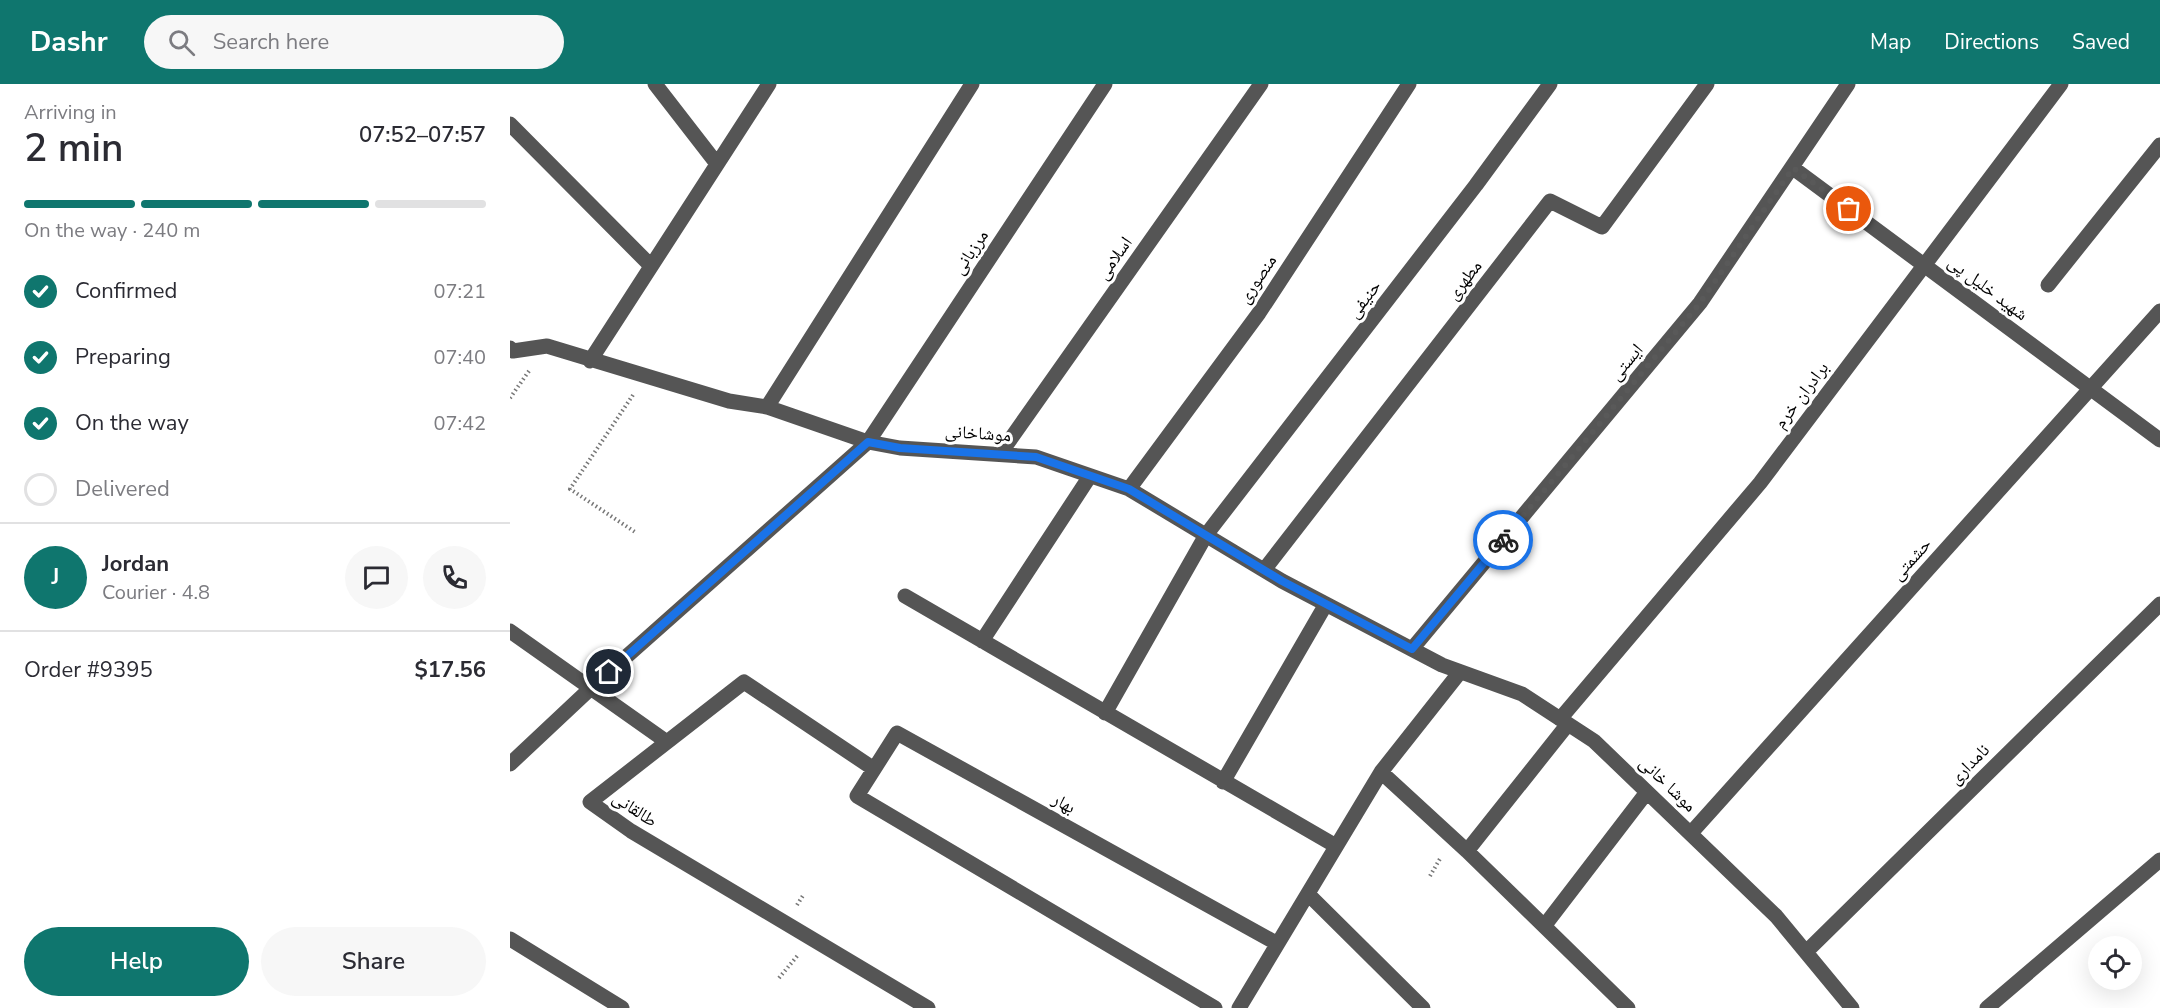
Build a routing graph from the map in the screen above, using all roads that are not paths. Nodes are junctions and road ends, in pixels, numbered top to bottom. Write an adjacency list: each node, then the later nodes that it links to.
1 (655, 84): 13 (street)
2 (769, 84): 13 (street)
3 (971, 84): 22 (street)
4 (1105, 84): 24 (street, مرزبانی)
5 (1261, 84): 25 (street, اسلامی)
6 (1409, 84): 27 (street, منصوری)
7 (1550, 84): 28 (street, حنیفی)
8 (1707, 84): 29 (street, مطهری)
9 (1848, 84): 14 (street, ایستی)
10 (2061, 84): 15 (street, برادران خرم)
11 (510, 124): 16 (street)
12 (2160, 145): 17 (street)
13 (717, 164): 16 (street)
14 (1793, 168): 15 (street, شهید خلیل پی); 35 (street, ایستی)
15 (1924, 265): 21 (street, شهید خلیل پی); 39 (street, برادران خرم)
16 (651, 266): 20 (street)
17 (2048, 285)
18 (2160, 311): 21 (street, حشمتی)
19 (510, 348): 20 (street, موشاخانی)
20 (590, 361): 22 (street, موشاخانی)
21 (2091, 389): 23 (street, شهید خلیل پی); 46 (street, حشمتی)
22 (767, 407): 24 (street, موشاخانی)
23 (2160, 440)
24 (868, 442): 25 (street, موشاخانی); 37 (street, مرزبانی)
25 (1000, 454): 26 (street, موشاخانی)
26 (1090, 476): 27 (street, موشاخانی); 34 (street)
27 (1129, 489): 28 (street, موشاخانی)
28 (1206, 536): 29 (street, موشاخانی); 38 (street, حنیفی)
29 (1264, 570): 31 (street, موشاخانی)
30 (905, 596): 34 (street)
31 (1326, 604): 35 (street, موشاخانی); 44 (street)
32 (2160, 604): 54 (street, نامداری)
33 (510, 631): 37 (street)
34 (982, 641): 38 (street)
35 (1412, 649): 36 (street, موشا خانی)
36 (1460, 672): 39 (street, موشا خانی); 43 (street)
37 (591, 688): 40 (street); 41 (street, مرزبانی)
38 (1105, 713): 44 (street)
39 (1564, 721): 45 (street, موشا خانی); 48 (street, برادران خرم)
40 (667, 742): 42 (street, طالقانی); 55 (street, طالقانی)
41 (510, 764)
42 (874, 769): 53 (street, بهار); 58 (street, بهار)
43 (1381, 772): 47 (street); 48 (street)
44 (1223, 782): 47 (street)
45 (1647, 792): 46 (street, موشا خانی); 51 (street)
46 (1690, 833): 54 (street, موشا خانی)
47 (1336, 846): 50 (street)
48 (1467, 851): 51 (street)
49 (2160, 860): 63 (street)
50 (1308, 894): 53 (street); 60 (street)
51 (1545, 925): 61 (street)
52 (510, 939): 56 (street)
53 (1276, 943): 59 (street)
54 (1806, 952): 62 (street, موشا خانی)
55 (907, 1003): 57 (street, طالقانی)
56 (622, 1008)
57 (928, 1008)
58 (1215, 1008)
59 (1239, 1008)
60 (1423, 1008)
61 (1628, 1008)
62 (1852, 1008)
63 (1987, 1008)

